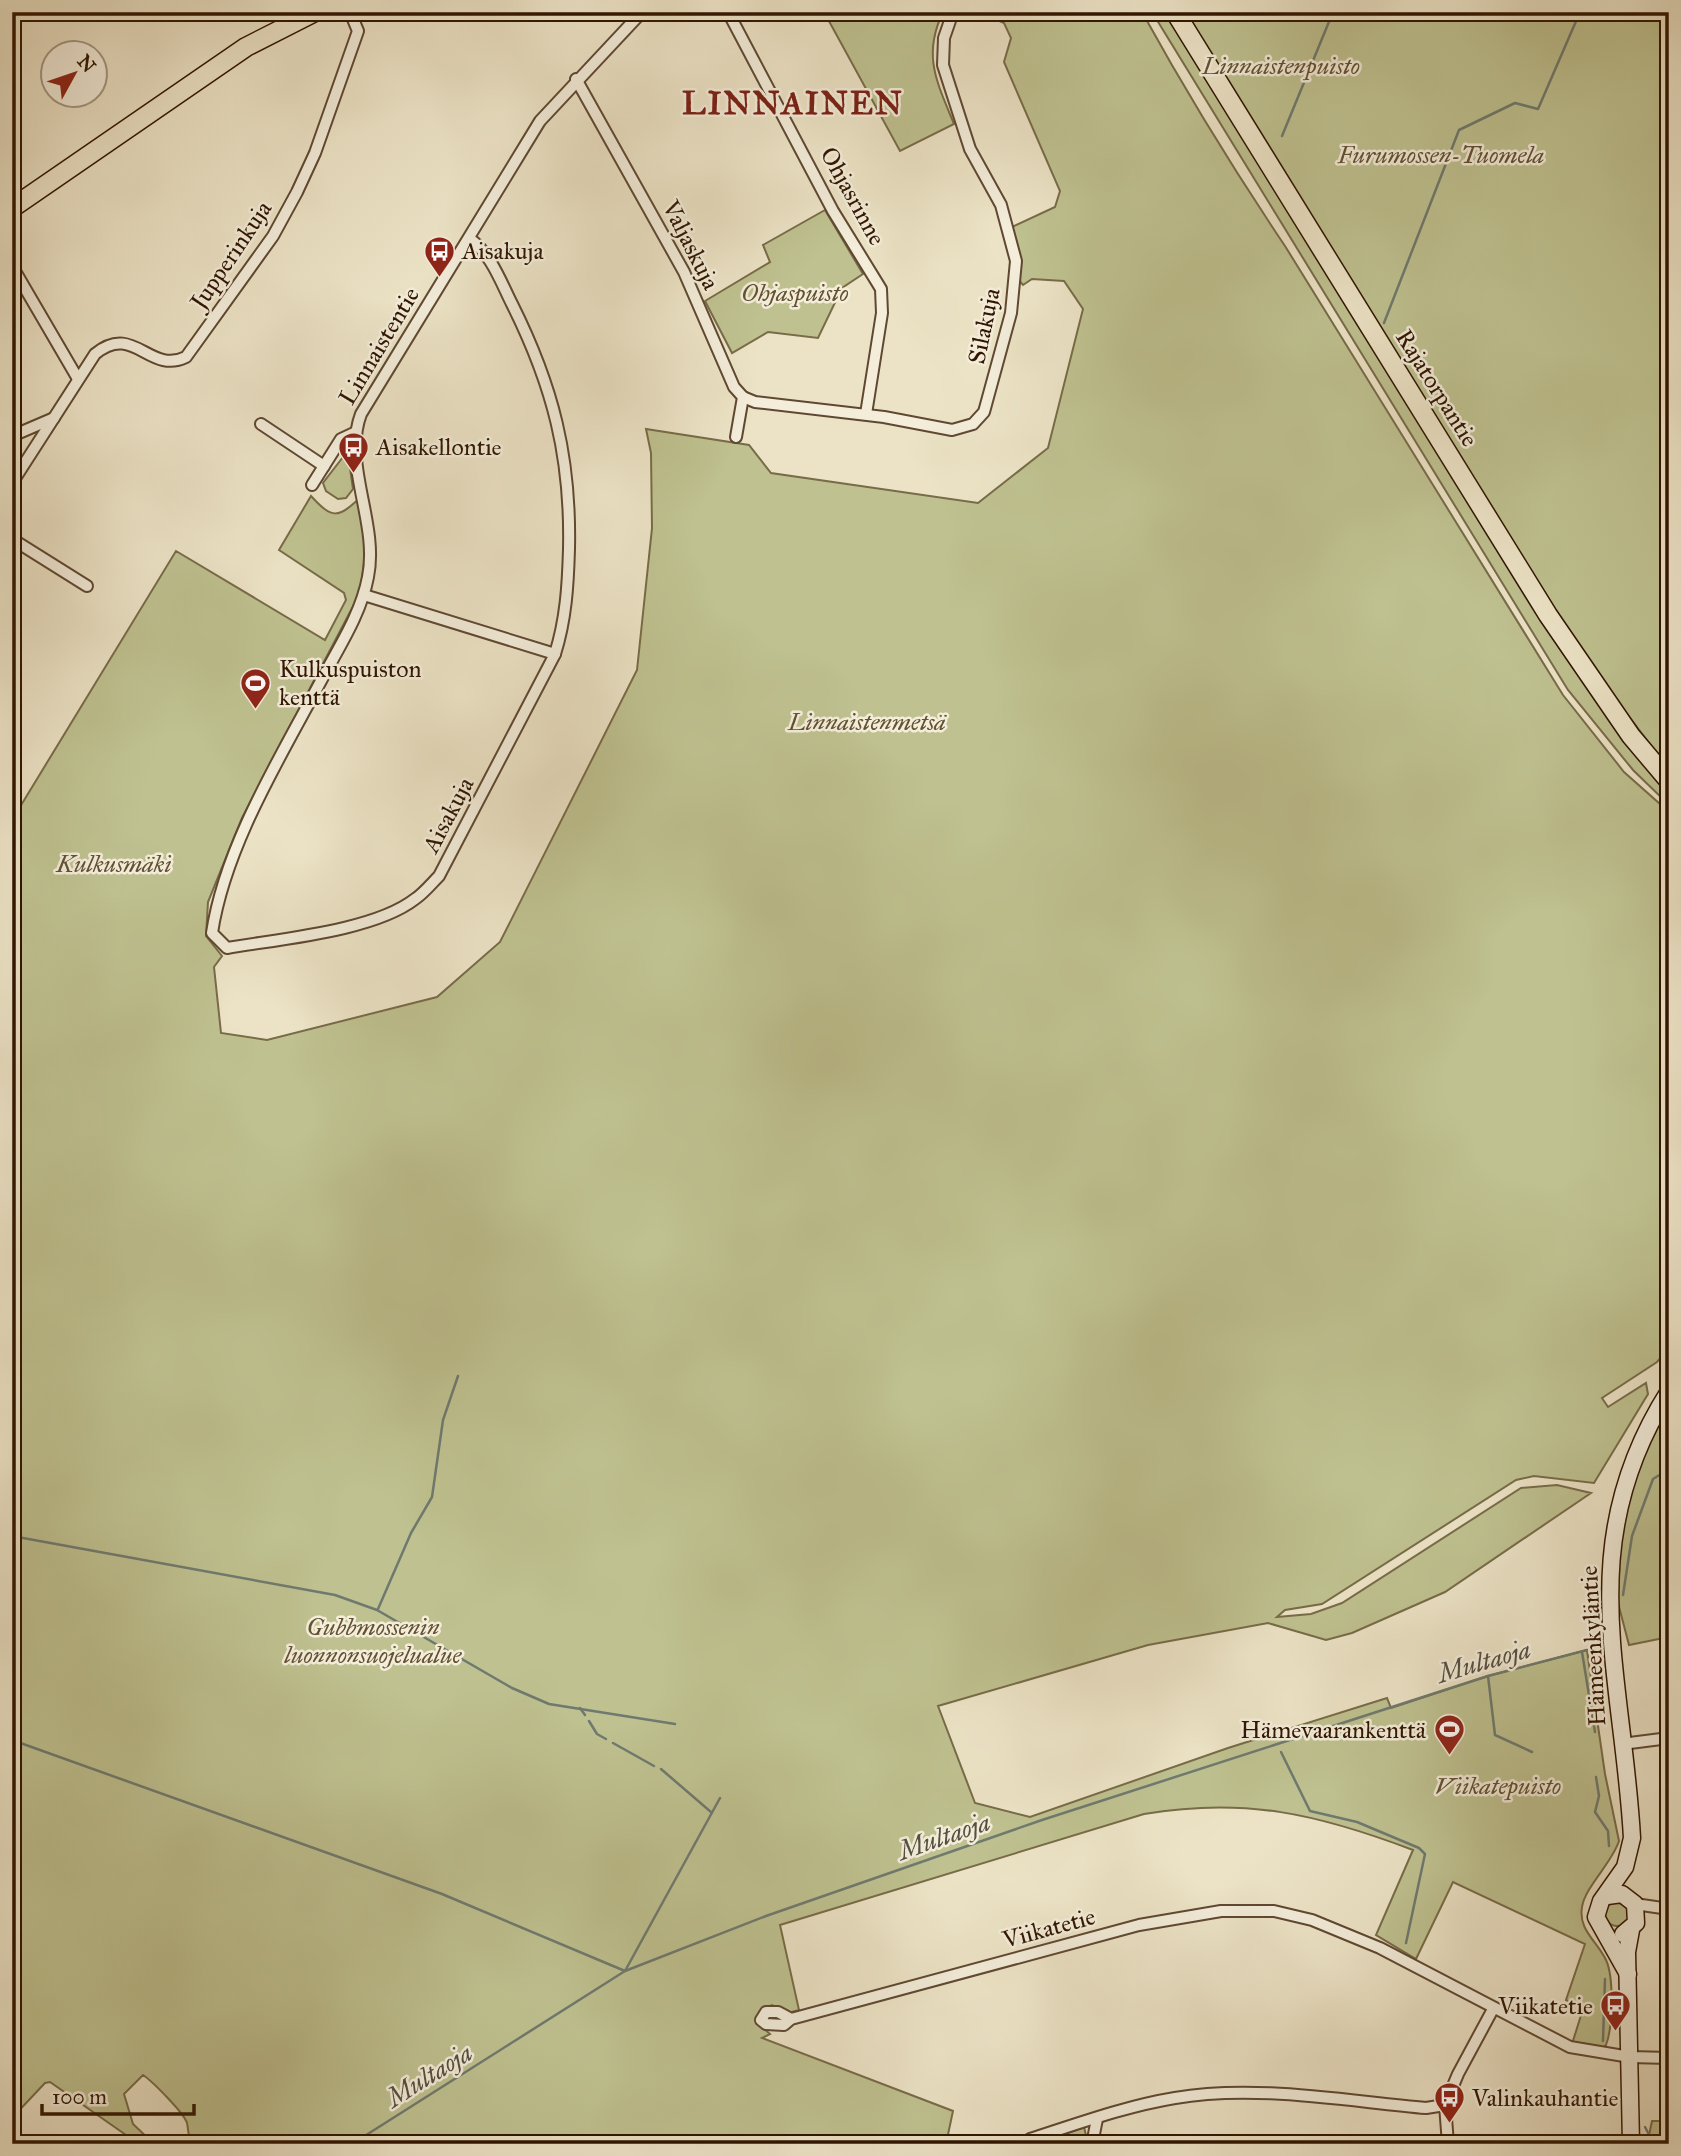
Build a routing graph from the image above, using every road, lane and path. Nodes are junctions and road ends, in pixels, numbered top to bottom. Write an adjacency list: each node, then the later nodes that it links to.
1 (316, 12): 8 (main road)
2 (350, 12): 11 (street, Jupperinkuja)
3 (642, 12): 7 (street, Linnaistentie)
4 (728, 12): 13 (street, Ohjasrinne)
5 (953, 12): 13 (street, Silakuja)
6 (1175, 12): 26 (main road, Rajatorpantie)
7 (576, 79): 9 (street, Linnaistentie); 12 (street, Valjaskuja)
8 (12, 208)
9 (469, 238): 16 (street, Linnaistentie); 25 (street, Aisakuja)
10 (12, 266): 11 (street)
11 (78, 379): 14 (street, Jupperinkuja)
12 (743, 397): 13 (street, Silakuja); 18 (street)
13 (866, 414)
14 (54, 418): 17 (street); 20 (street, Jupperinkuja)
15 (261, 424): 19 (street)
16 (356, 432): 19 (street); 24 (street, Linnaistentie)
17 (12, 436)
18 (736, 437)
19 (324, 466): 21 (street)
20 (12, 483)
21 (312, 485)
22 (12, 539): 23 (street)
23 (87, 586)
24 (364, 595): 25 (street); 27 (street, Linnaistentie)
25 (555, 654): 27 (street, Aisakuja)
26 (1669, 781)
27 (219, 942)
28 (1669, 1391): 30 (street, Hämeenkyläntie)
29 (1669, 1738): 30 (street)
30 (1622, 1744): 31 (street, Hämeenkyläntie)
31 (1625, 1867): 32 (street, Hämeenkyläntie); 34 (street, Hämeenkyläntie)
32 (1607, 1896): 34 (street); 35 (street)
33 (1669, 1909): 34 (street)
34 (1633, 1913): 35 (street); 36 (street, Hämeenkyläntie)
35 (1605, 1931): 36 (street, Hämeenkyläntie)
36 (1628, 1974): 39 (street, Hämeenkyläntie)
37 (1493, 2009): 38 (street, Viikatetie); 39 (street, Viikatetie); 41 (street)
38 (791, 2019)
39 (1630, 2057): 40 (street, Viikatetie); 46 (street, Hämeenkyläntie)
40 (1669, 2058)
41 (1446, 2105): 42 (street); 45 (street)
42 (1097, 2119): 43 (street); 44 (street)
43 (1027, 2144)
44 (1092, 2144)
45 (1448, 2144)
46 (1630, 2144)

